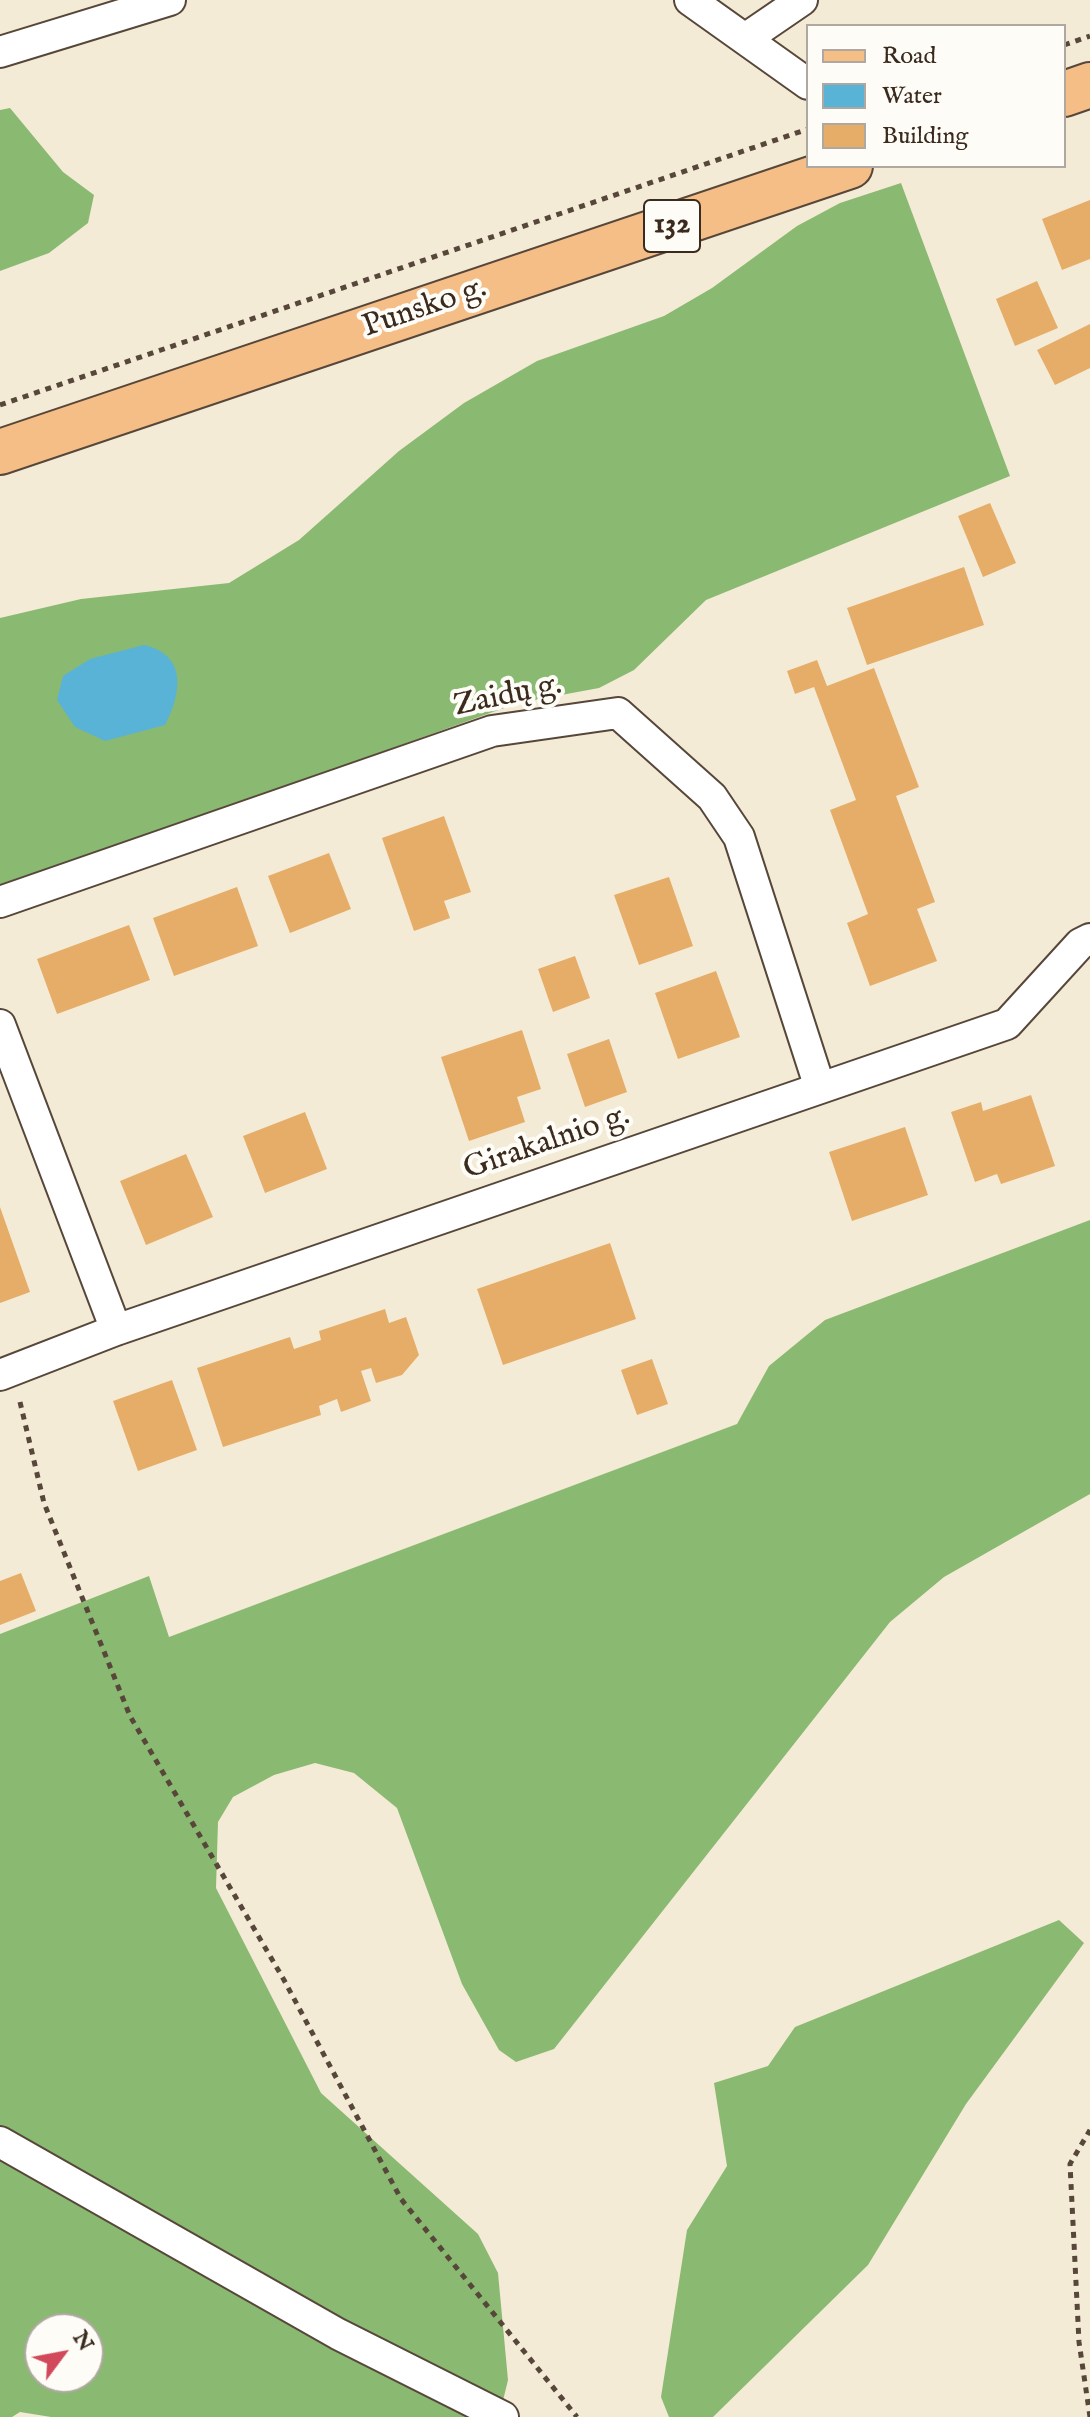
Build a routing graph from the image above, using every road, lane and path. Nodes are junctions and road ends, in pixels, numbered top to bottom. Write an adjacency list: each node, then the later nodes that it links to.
1 (170, 0): 7 (street)
2 (690, 0): 5 (street)
3 (802, 0): 5 (street)
4 (1090, 36): 6 (path)
5 (745, 39): 8 (street)
6 (1066, 44)
7 (0, 52)
8 (806, 83)
9 (1090, 85): 10 (main road)
10 (1066, 93)
11 (806, 130): 13 (path)
12 (844, 168): 14 (main road, Punsko g. / 132)
13 (0, 405)
14 (0, 452)
15 (0, 902): 18 (street, Zaidų g.)
16 (1090, 939): 18 (street, Girakalnio g.)
17 (0, 1025): 19 (street)
18 (820, 1088): 19 (street, Girakalnio g.)
19 (116, 1330): 20 (street, Girakalnio g.)
20 (6, 1372): 24 (path)
21 (1090, 2130): 25 (path)
22 (0, 2142): 23 (street)
23 (503, 2417)
24 (577, 2417)
25 (1090, 2417)

